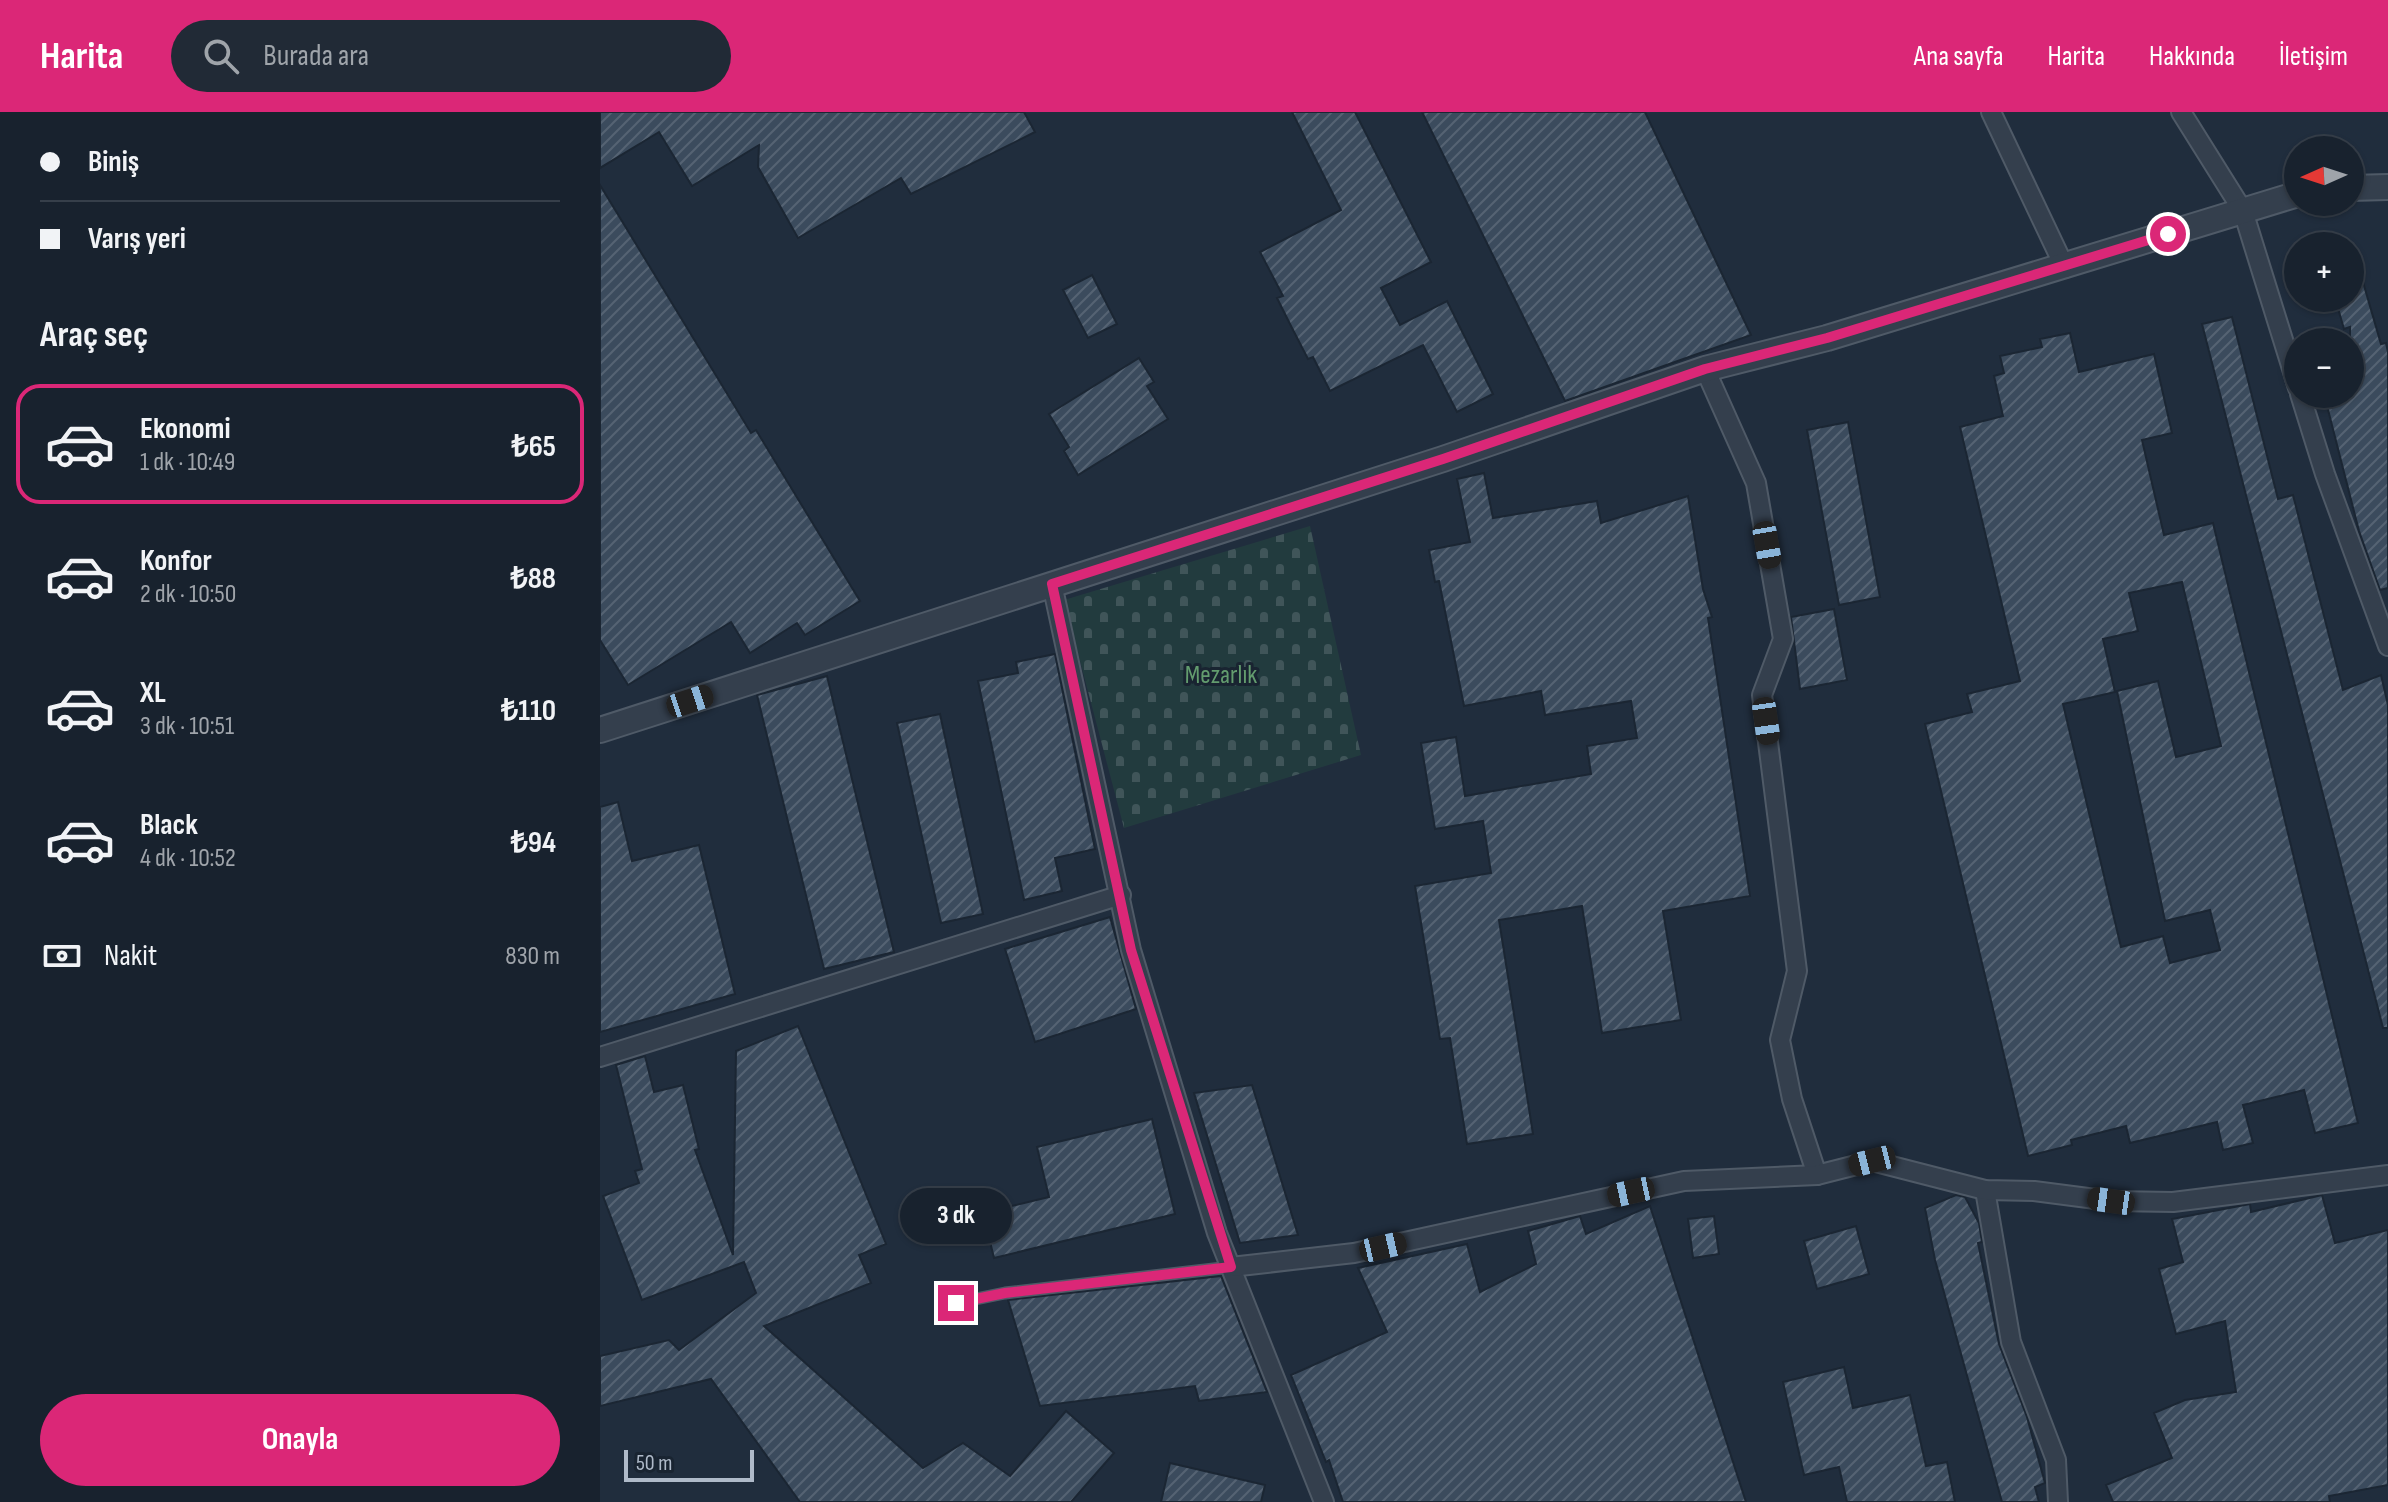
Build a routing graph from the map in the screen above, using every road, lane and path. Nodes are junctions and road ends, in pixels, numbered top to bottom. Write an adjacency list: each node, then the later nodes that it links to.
1 (1991, 112): 7 (street)
2 (2181, 112): 6 (street)
3 (2388, 187): 4 (street)
4 (2364, 188)
5 (2284, 198): 6 (street)
6 (2243, 211): 7 (street); 8 (street)
7 (2065, 268): 9 (street)
8 (2284, 343)
9 (1705, 369): 11 (street); 16 (street)
10 (2304, 408): 12 (street)
11 (1052, 584): 13 (street); 14 (street)
12 (2388, 646)
13 (600, 730)
14 (1121, 895): 15 (street); 19 (street)
15 (600, 1057)
16 (1817, 1175): 18 (street); 19 (street)
17 (2388, 1175): 18 (street)
18 (1985, 1190): 22 (street)
19 (1231, 1267): 20 (lane); 21 (street)
20 (956, 1303)
21 (1324, 1502)
22 (2058, 1502)

